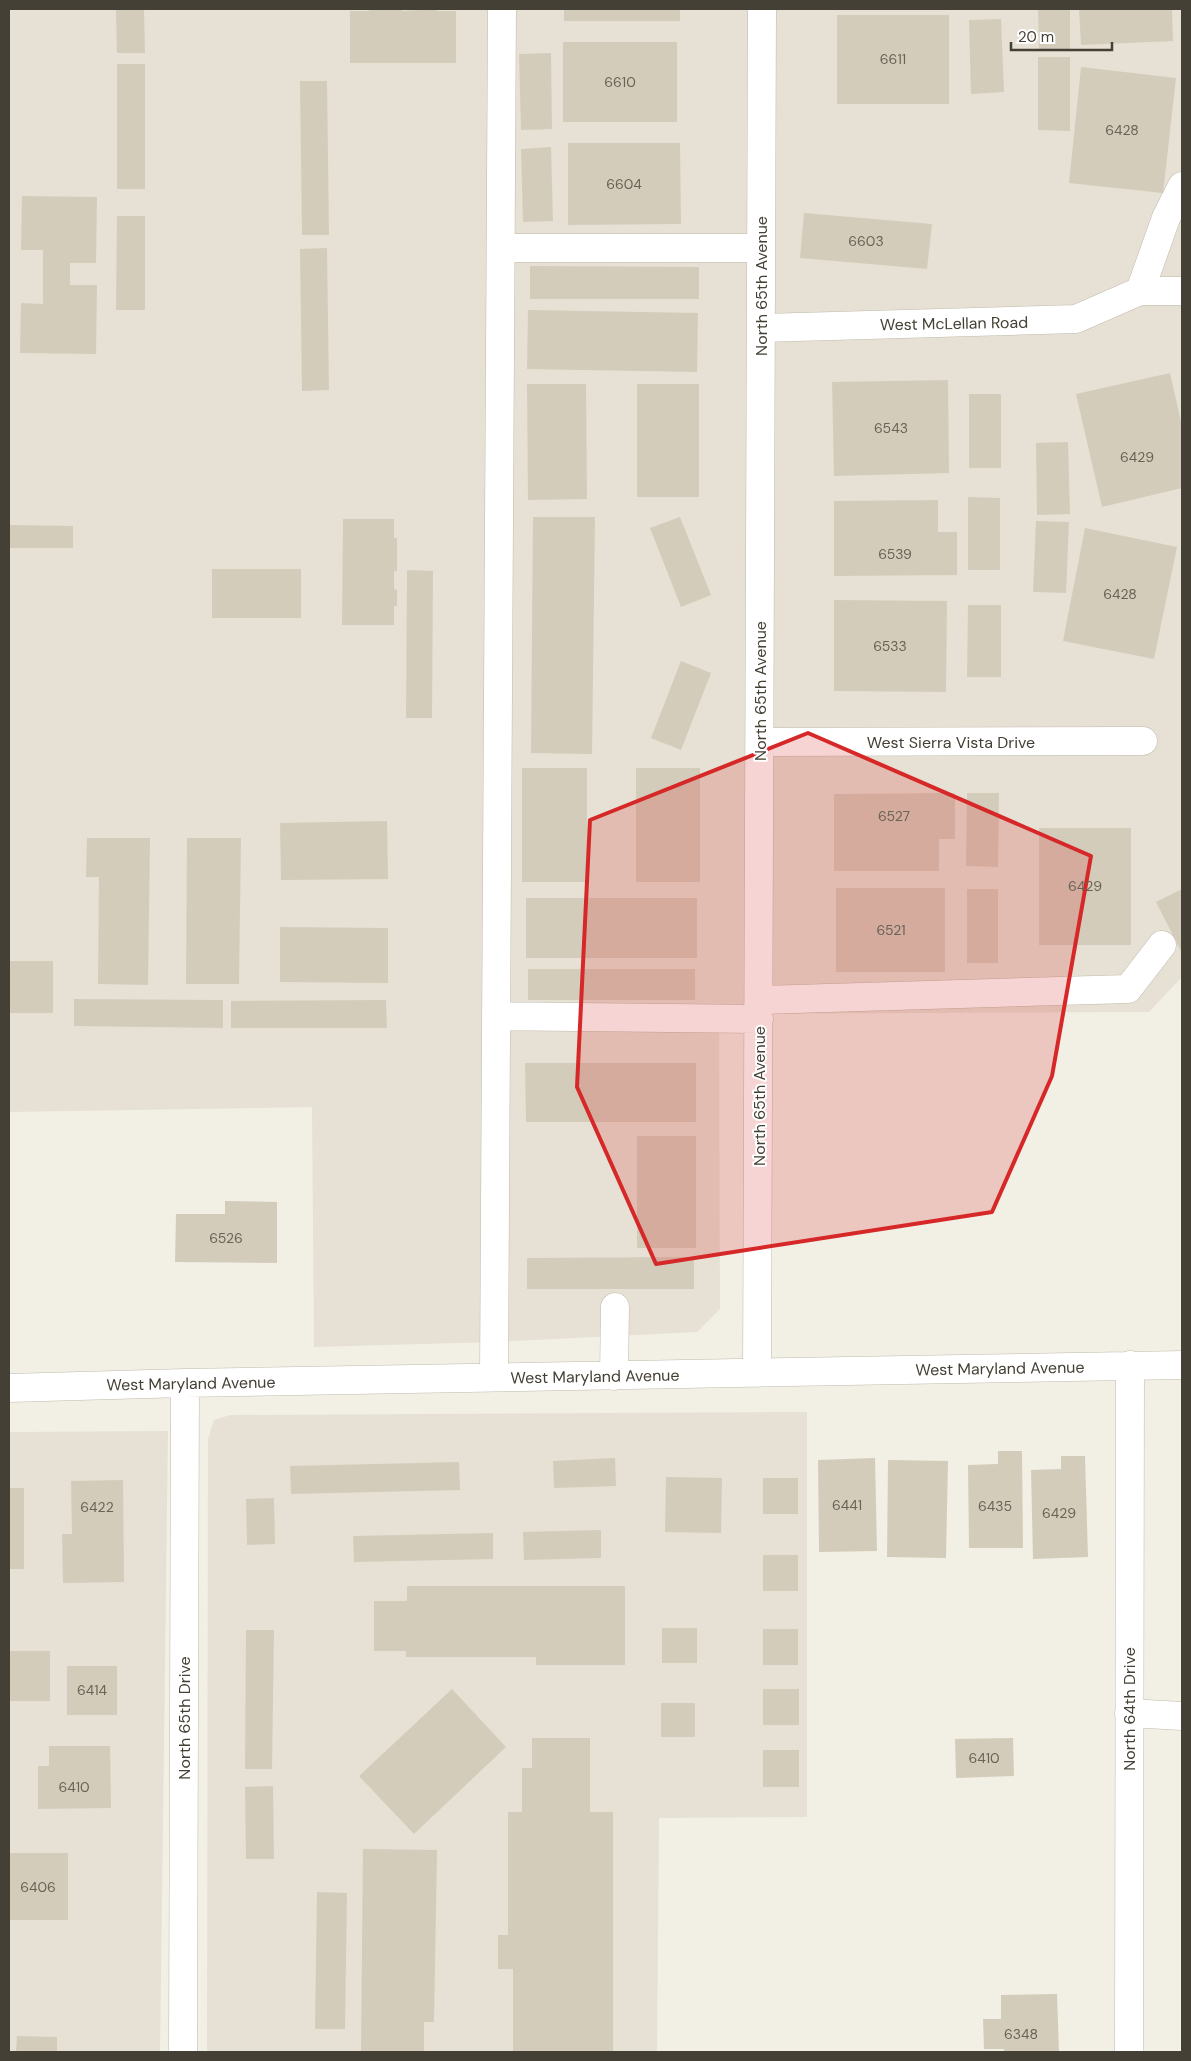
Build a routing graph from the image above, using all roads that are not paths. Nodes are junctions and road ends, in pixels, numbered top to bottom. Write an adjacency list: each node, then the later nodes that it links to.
1 (502, 9): 4 (street)
2 (762, 9): 5 (street, North 65th Avenue)
3 (1182, 186): 7 (street)
4 (501, 248): 5 (street); 13 (street)
5 (761, 248): 8 (street, North 65th Avenue)
6 (1182, 290): 7 (street)
7 (1140, 291): 8 (street, West McLellan Road)
8 (761, 328): 10 (street, North 65th Avenue)
9 (1143, 741): 10 (street, West Sierra Vista Drive)
10 (760, 742): 12 (street, North 65th Avenue)
11 (1162, 945): 12 (street)
12 (759, 1010): 13 (street); 17 (street, North 65th Avenue)
13 (496, 1016): 19 (street)
14 (615, 1307): 18 (street)
15 (1182, 1365): 16 (street, West Maryland Avenue)
16 (1130, 1366): 17 (street, West Maryland Avenue); 22 (street, North 64th Drive)
17 (758, 1373): 18 (street, West Maryland Avenue)
18 (614, 1376): 19 (street, West Maryland Avenue)
19 (494, 1377): 20 (street, West Maryland Avenue)
20 (186, 1383): 21 (street, West Maryland Avenue); 24 (street, North 65th Drive)
21 (9, 1388)
22 (1129, 1713): 23 (street); 25 (street, North 64th Drive)
23 (1182, 1716)
24 (183, 2052)
25 (1128, 2052)

